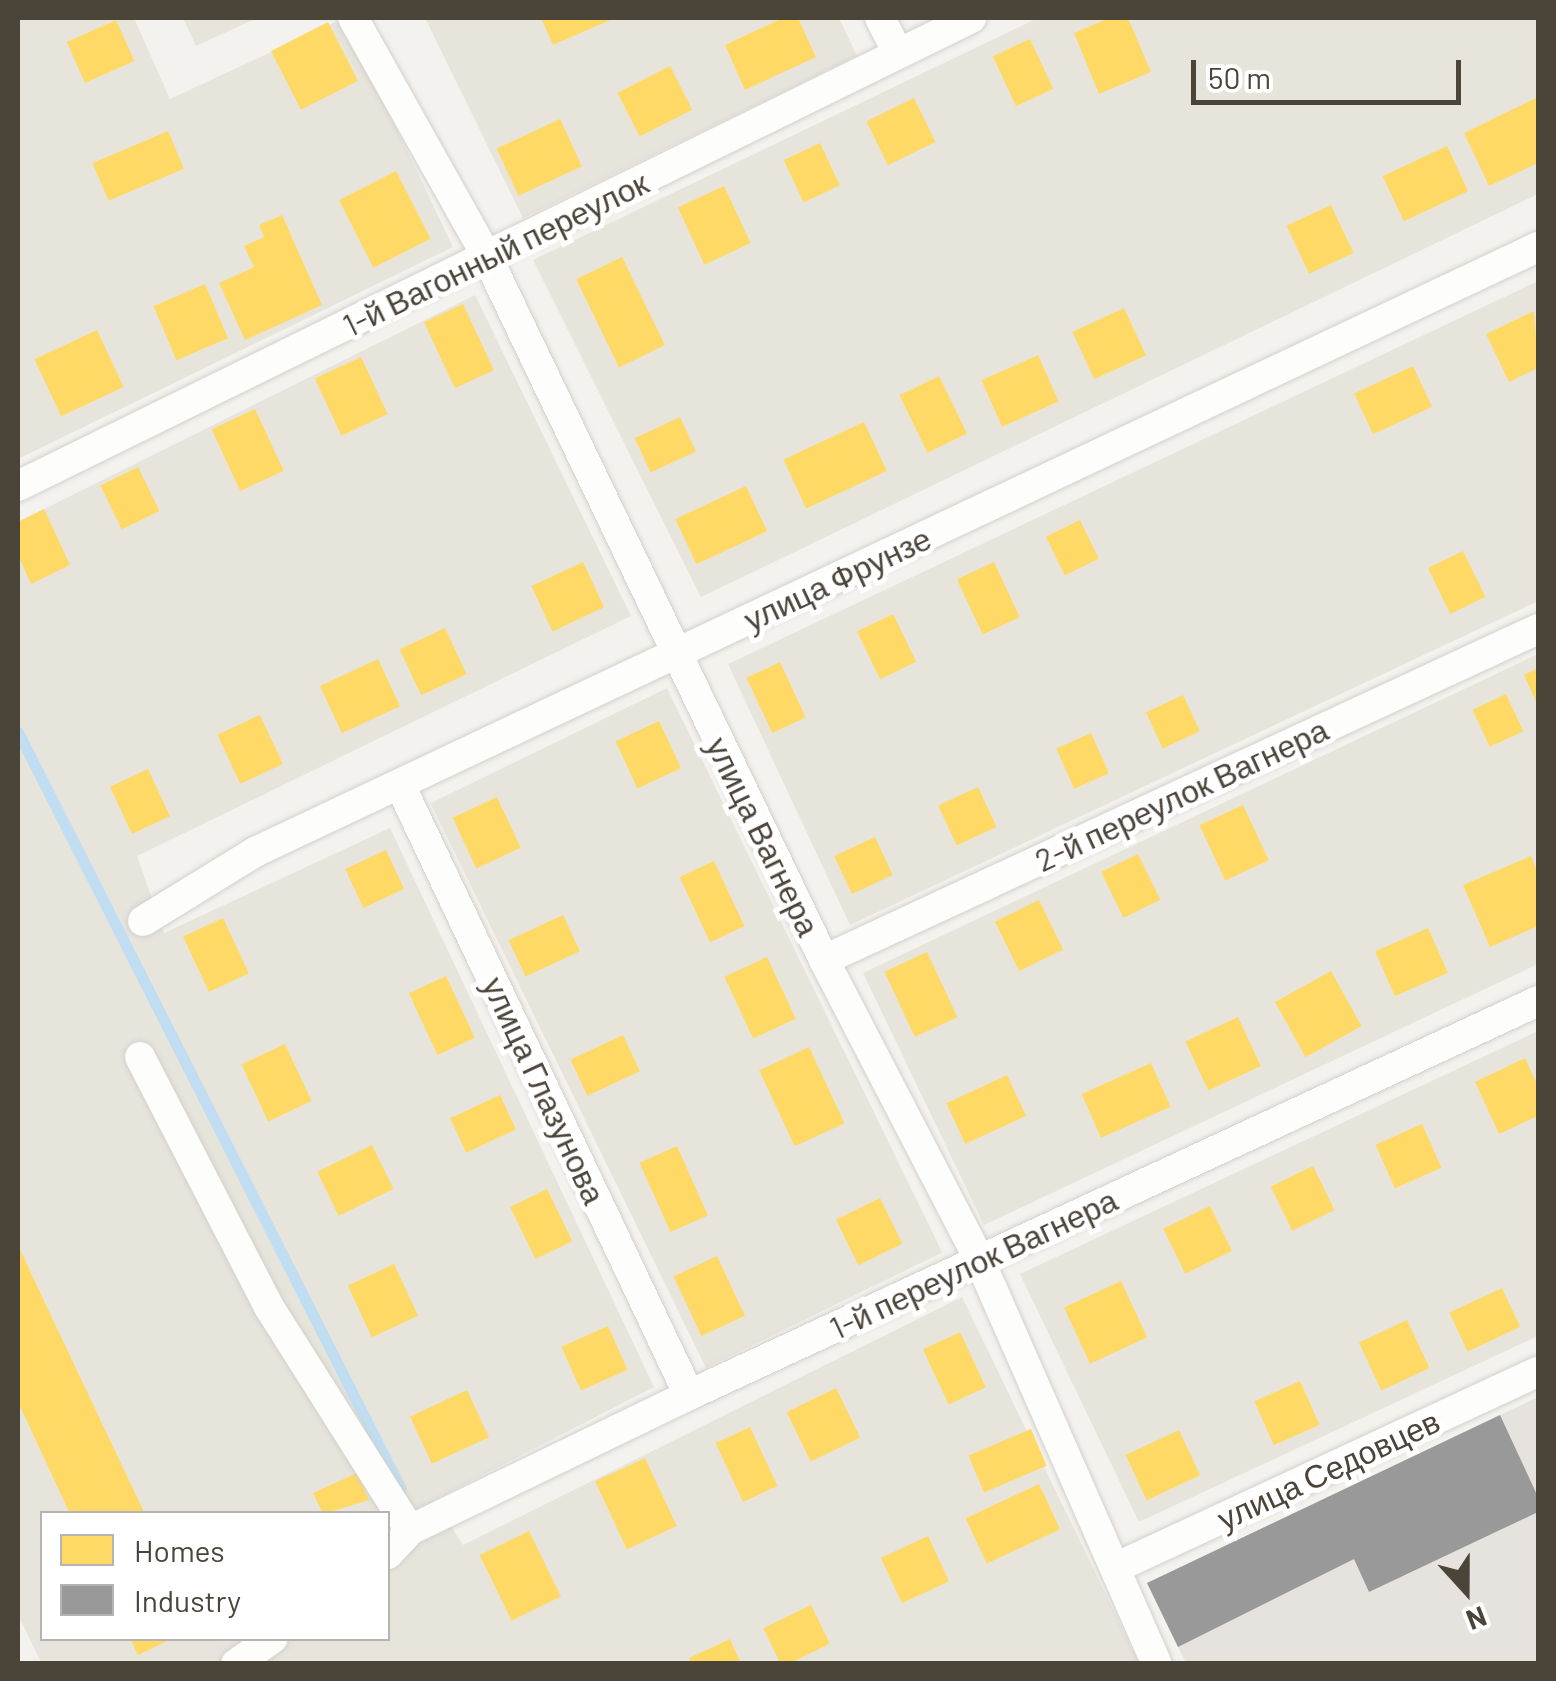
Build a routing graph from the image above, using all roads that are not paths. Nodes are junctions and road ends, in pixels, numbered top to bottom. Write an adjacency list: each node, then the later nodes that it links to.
1 (352, 18): 6 (street, улица Вагнера)
2 (880, 18): 4 (street)
3 (971, 18): 4 (street, 1-й Вагонный переулок)
4 (897, 51): 6 (street, 1-й Вагонный переулок)
5 (1538, 247): 9 (street, улица Фрунзе)
6 (488, 259): 7 (street, 1-й Вагонный переулок); 9 (street, улица Вагнера)
7 (18, 486)
8 (1538, 629): 12 (street, 2-й переулок Вагнера)
9 (676, 654): 10 (street, улица Фрунзе); 12 (street, улица Вагнера)
10 (400, 785): 11 (street, улица Фрунзе); 17 (street, улица Глазунова)
11 (143, 921)
12 (824, 960): 15 (street, улица Вагнера)
13 (1538, 1001): 15 (street, 1-й переулок Вагнера)
14 (140, 1057): 18 (street)
15 (980, 1259): 17 (street, 1-й переулок Вагнера); 20 (street, улица Вагнера)
16 (1538, 1372): 20 (street, улица Седовцев)
17 (689, 1395): 18 (street, 1-й переулок Вагнера)
18 (410, 1530): 19 (street)
19 (390, 1552)
20 (1117, 1567): 23 (street, улица Вагнера)
21 (268, 1641): 22 (street)
22 (236, 1664)
23 (1157, 1664)

